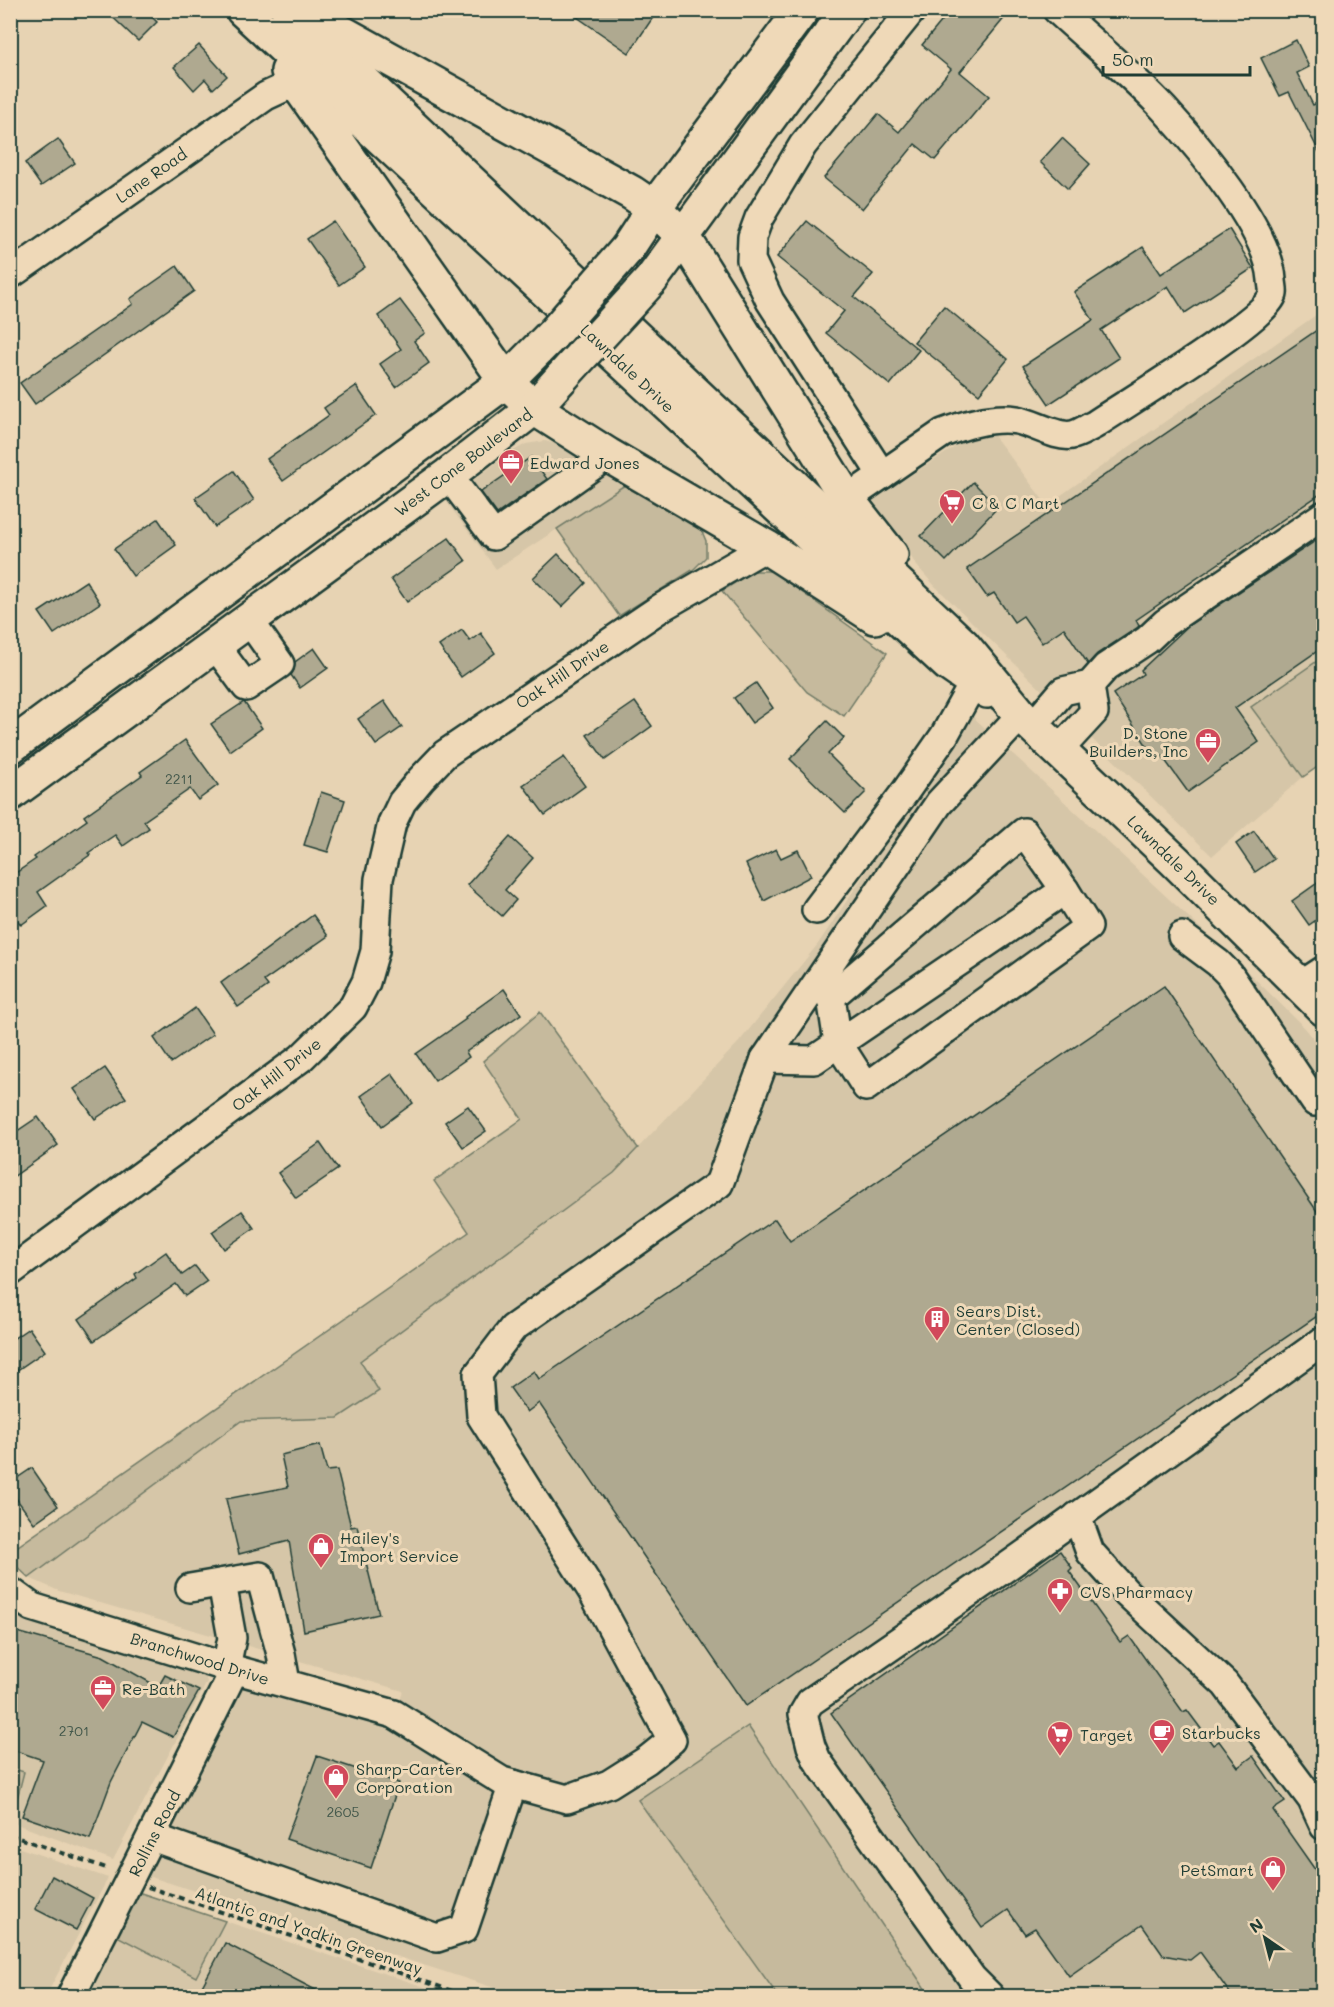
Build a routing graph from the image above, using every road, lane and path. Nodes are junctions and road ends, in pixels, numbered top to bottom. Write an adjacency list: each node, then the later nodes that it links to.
1 (288, 10): 22 (main road, Lawndale Drive)
2 (302, 10): 9 (main road)
3 (802, 10): 9 (main road)
4 (848, 10): 10 (main road, West Cone Boulevard)
5 (912, 10): 16 (street)
6 (1056, 10): 16 (street)
7 (247, 14): 8 (main road); 22 (main road, Lawndale Drive)
8 (296, 82): 11 (street, Lane Road); 12 (main road)
9 (654, 208): 10 (main road); 12 (main road, bridge)
10 (683, 236): 13 (main road, West Cone Boulevard, bridge); 17 (main road)
11 (10, 275)
12 (506, 381): 13 (main road); 25 (main road)
13 (534, 408): 14 (main road); 15 (main road, West Cone Boulevard)
14 (609, 455): 15 (street); 19 (main road)
15 (448, 475): 20 (main road, West Cone Boulevard)
16 (882, 475): 17 (street)
17 (847, 499): 22 (main road)
18 (1323, 515): 23 (street)
19 (766, 547): 22 (main road); 38 (street, Oak Hill Drive)
20 (249, 620): 21 (main road, West Cone Boulevard); 21 (street)
21 (215, 645): 27 (main road, West Cone Boulevard)
22 (962, 664): 24 (main road, Lawndale Drive); 29 (street)
23 (1090, 685): 24 (street); 26 (street)
24 (1027, 720): 26 (main road, Lawndale Drive); 36 (street)
25 (10, 747)
26 (1059, 750): 31 (main road, Lawndale Drive)
27 (10, 794)
28 (1065, 890): 35 (street); 35 (street); 35 (street)
29 (816, 910)
30 (1182, 936): 32 (street)
31 (1257, 942): 32 (street); 33 (main road, Lawndale Drive)
32 (1228, 974): 37 (street)
33 (1312, 977): 34 (main road, Lawndale Drive)
34 (1323, 1008)
35 (838, 1043): 36 (street)
36 (765, 1059): 46 (street, Branchwood Drive)
37 (1315, 1102)
38 (10, 1272)
39 (1323, 1340): 40 (street)
40 (1077, 1516): 47 (street); 54 (street)
41 (222, 1583): 42 (street); 44 (street, Rollins Road); 45 (street)
42 (190, 1588)
43 (10, 1591): 44 (street, Branchwood Drive)
44 (231, 1668): 45 (street, Branchwood Drive); 49 (street, Rollins Road)
45 (286, 1683): 46 (street, Branchwood Drive)
46 (513, 1784): 49 (street)
47 (1323, 1826)
48 (10, 1835): 50 (path)
49 (152, 1837): 52 (street, Rollins Road)
50 (118, 1872)
51 (143, 1885): 53 (path, Atlantic and Yadkin Greenway)
52 (71, 1996)
53 (467, 1996)
54 (990, 1996)

